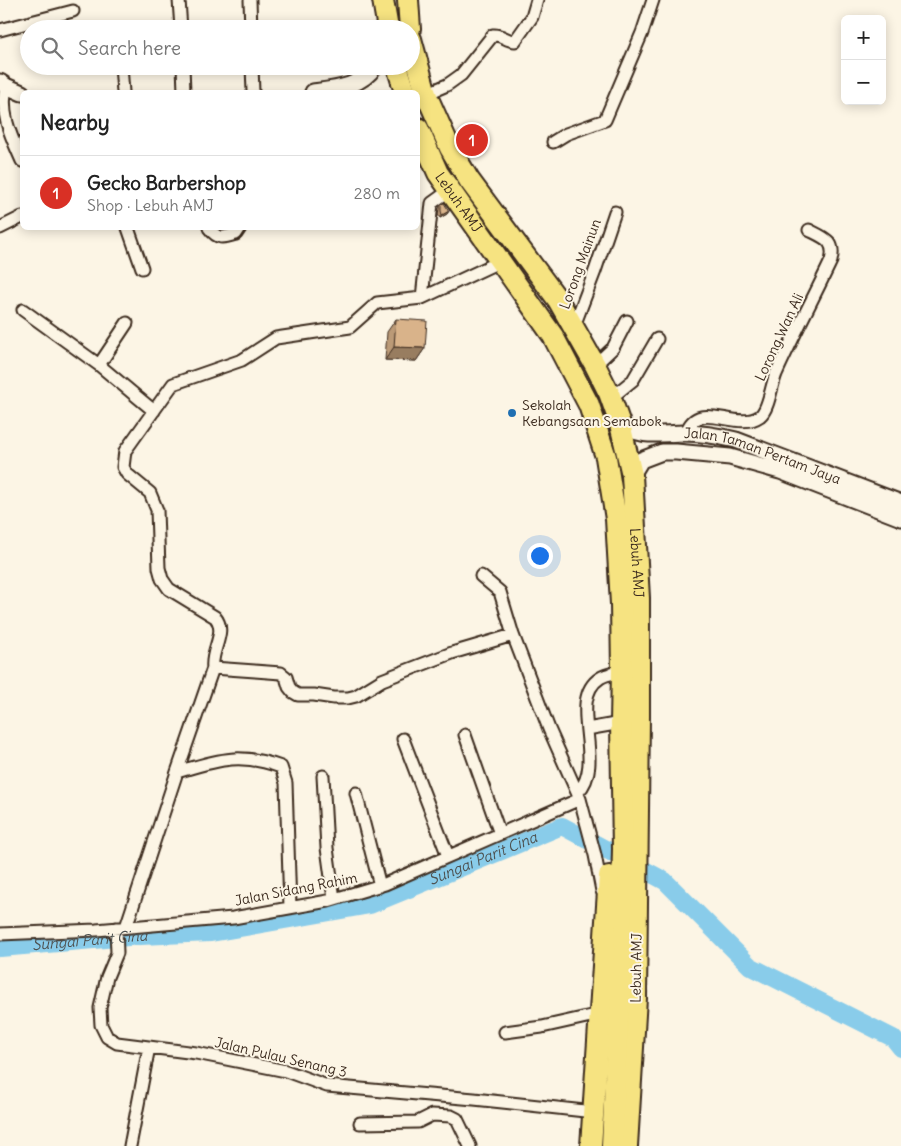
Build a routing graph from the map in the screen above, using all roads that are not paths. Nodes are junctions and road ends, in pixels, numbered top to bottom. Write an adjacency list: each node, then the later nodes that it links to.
1 (179, 0): 8 (street)
2 (250, 0): 9 (street)
3 (408, 0): 10 (highway)
4 (537, 0): 26 (street)
5 (653, 0): 28 (street)
6 (73, 11): 7 (street)
7 (38, 20)
8 (180, 20)
9 (250, 20)
10 (409, 20)
11 (20, 25): 12 (street)
12 (0, 30)
13 (420, 72): 26 (highway, Lebuh AMJ)
14 (122, 75): 20 (street)
15 (183, 75): 21 (street)
16 (252, 75): 22 (street)
17 (365, 75): 23 (street)
18 (400, 75): 24 (highway)
19 (3, 84): 25 (street); 30 (street)
20 (123, 90)
21 (184, 90)
22 (253, 90)
23 (328, 90)
24 (405, 90)
25 (20, 93)
26 (426, 94): 46 (highway, Lebuh AMJ)
27 (420, 132): 31 (highway, Lebuh AMJ)
28 (553, 142)
29 (420, 149): 31 (street)
30 (20, 157)
31 (438, 173): 32 (highway, Lebuh AMJ)
32 (450, 190): 40 (highway, Lebuh AMJ); 42 (street)
33 (615, 212): 46 (street, Lorong Mainun)
34 (20, 217): 35 (street)
35 (0, 228)
36 (129, 230): 41 (street)
37 (210, 230): 38 (street)
38 (239, 230)
39 (809, 230): 53 (street, Lorong Wan Ali)
40 (500, 261): 42 (street); 60 (highway, Lebuh AMJ)
41 (142, 268)
42 (422, 298): 51 (street)
43 (23, 310): 48 (street)
44 (627, 321): 49 (street)
45 (127, 323): 48 (street)
46 (574, 326): 49 (highway, Lebuh AMJ)
47 (657, 339): 50 (street)
48 (99, 365): 51 (street)
49 (595, 365): 50 (highway, Lebuh AMJ)
50 (610, 398): 52 (highway, Lebuh AMJ)
51 (154, 411): 59 (street, Jalan Pulau Senang 3)
52 (620, 424): 53 (street, Jalan Taman Pertam Jaya); 54 (highway, Lebuh AMJ)
53 (686, 433): 55 (street, Jalan Taman Pertam Jaya)
54 (632, 475): 56 (street, Jalan Taman Pertam Jaya); 61 (highway, Lebuh AMJ)
55 (901, 503)
56 (901, 518)
57 (481, 576): 58 (street)
58 (513, 635): 59 (street); 68 (street)
59 (213, 668): 65 (street, Jalan Pulau Senang 3)
60 (622, 671): 61 (highway, Lebuh AMJ); 62 (street)
61 (630, 720): 62 (street); 71 (highway); 71 (highway, Lebuh AMJ)
62 (587, 729): 68 (street)
63 (465, 735): 69 (street)
64 (403, 739): 70 (street)
65 (177, 772): 74 (street); 76 (street, Jalan Pulau Senang 3)
66 (323, 776): 73 (street)
67 (356, 793): 72 (street)
68 (579, 795): 69 (street, Jalan Sidang Rahim); 71 (street)
69 (500, 834): 70 (street, Jalan Sidang Rahim)
70 (448, 856): 72 (street, Jalan Sidang Rahim)
71 (626, 862): 77 (highway, Lebuh AMJ); 78 (highway); 88 (highway)
72 (380, 886): 73 (street, Jalan Sidang Rahim)
73 (334, 899): 74 (street, Jalan Sidang Rahim)
74 (290, 908): 76 (street, Jalan Sidang Rahim)
75 (0, 934): 76 (street, Jalan Sidang Rahim)
76 (119, 934): 80 (street, Jalan Pulau Senang 3)
77 (628, 998): 86 (highway, Lebuh AMJ); 87 (highway, Lebuh AMJ)
78 (600, 1014): 79 (street); 81 (highway)
79 (504, 1032)
80 (149, 1048): 81 (street, Jalan Pulau Senang 3); 83 (street)
81 (594, 1112): 85 (highway)
82 (360, 1123): 84 (street)
83 (130, 1146)
84 (470, 1146)
85 (591, 1146)
86 (612, 1146)
87 (627, 1146)
88 (640, 1146)

